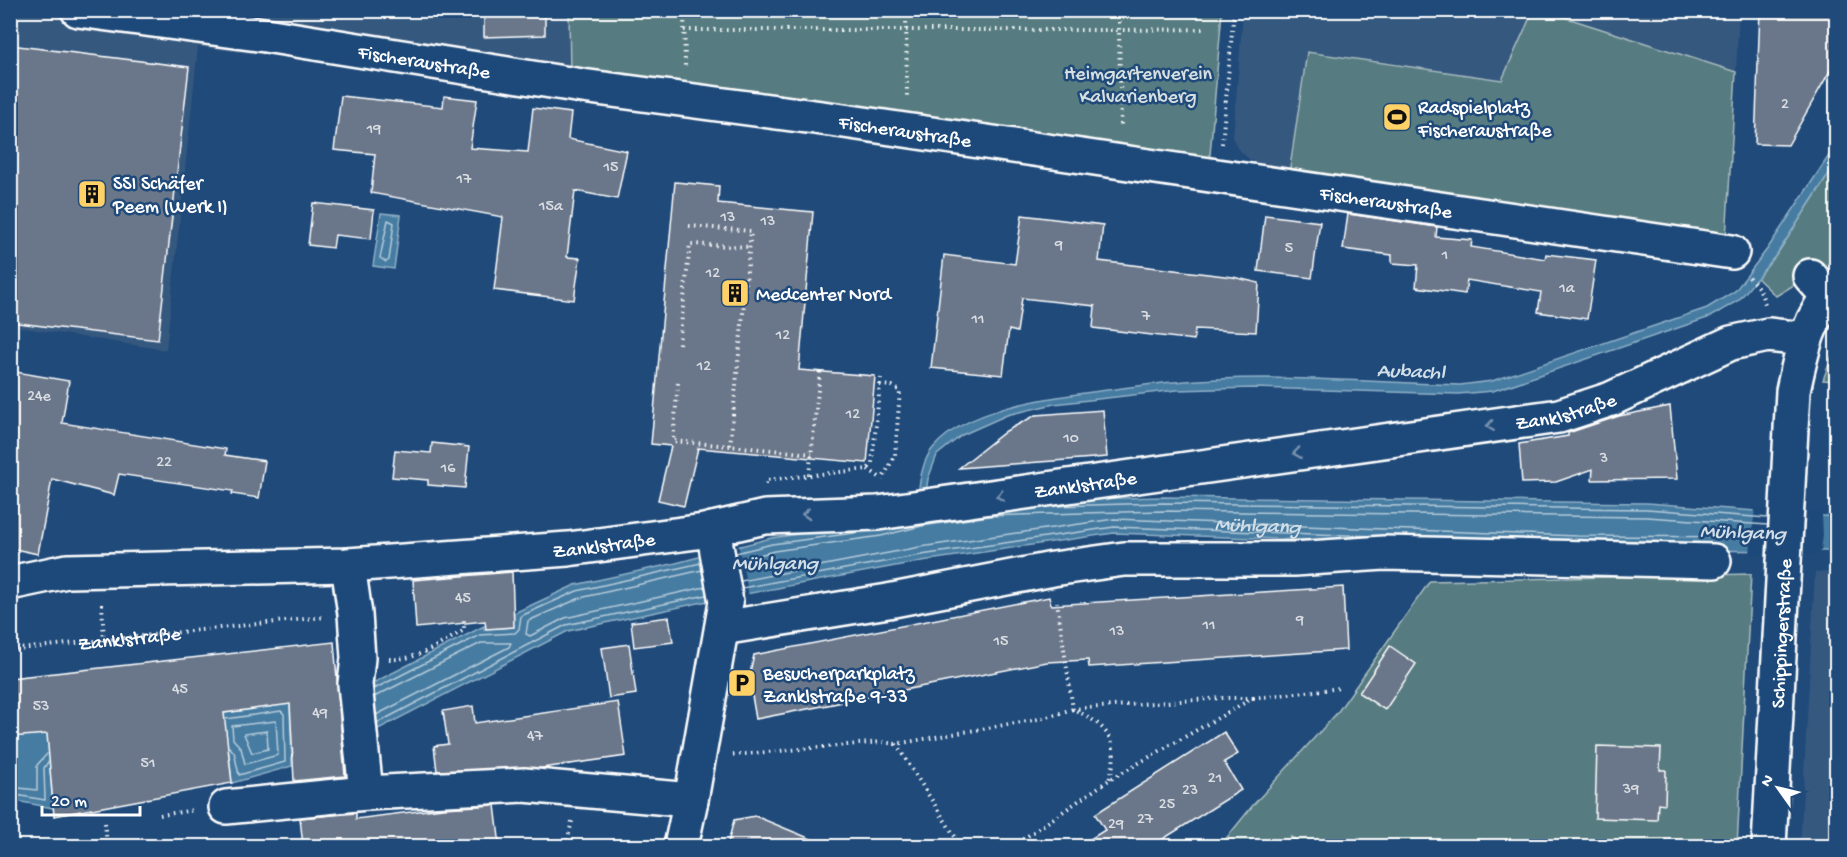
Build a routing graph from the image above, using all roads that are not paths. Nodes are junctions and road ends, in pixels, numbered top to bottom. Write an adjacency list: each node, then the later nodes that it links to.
1 (78, 10): 2 (street, Fischeraustraße)
2 (1739, 262)
3 (1825, 287): 4 (street, Schippingerstraße)
4 (1804, 339): 5 (street, Zanklstraße, one-way to 5); 14 (street, Schippingerstraße)
5 (714, 537): 7 (street, Zanklstraße); 9 (street)
6 (1714, 561): 9 (street)
7 (348, 565): 8 (street, Zanklstraße); 10 (street)
8 (10, 583)
9 (724, 615): 11 (street)
10 (366, 793): 11 (street); 12 (street)
11 (691, 800): 13 (street)
12 (226, 807)
13 (681, 846)
14 (1769, 846)

